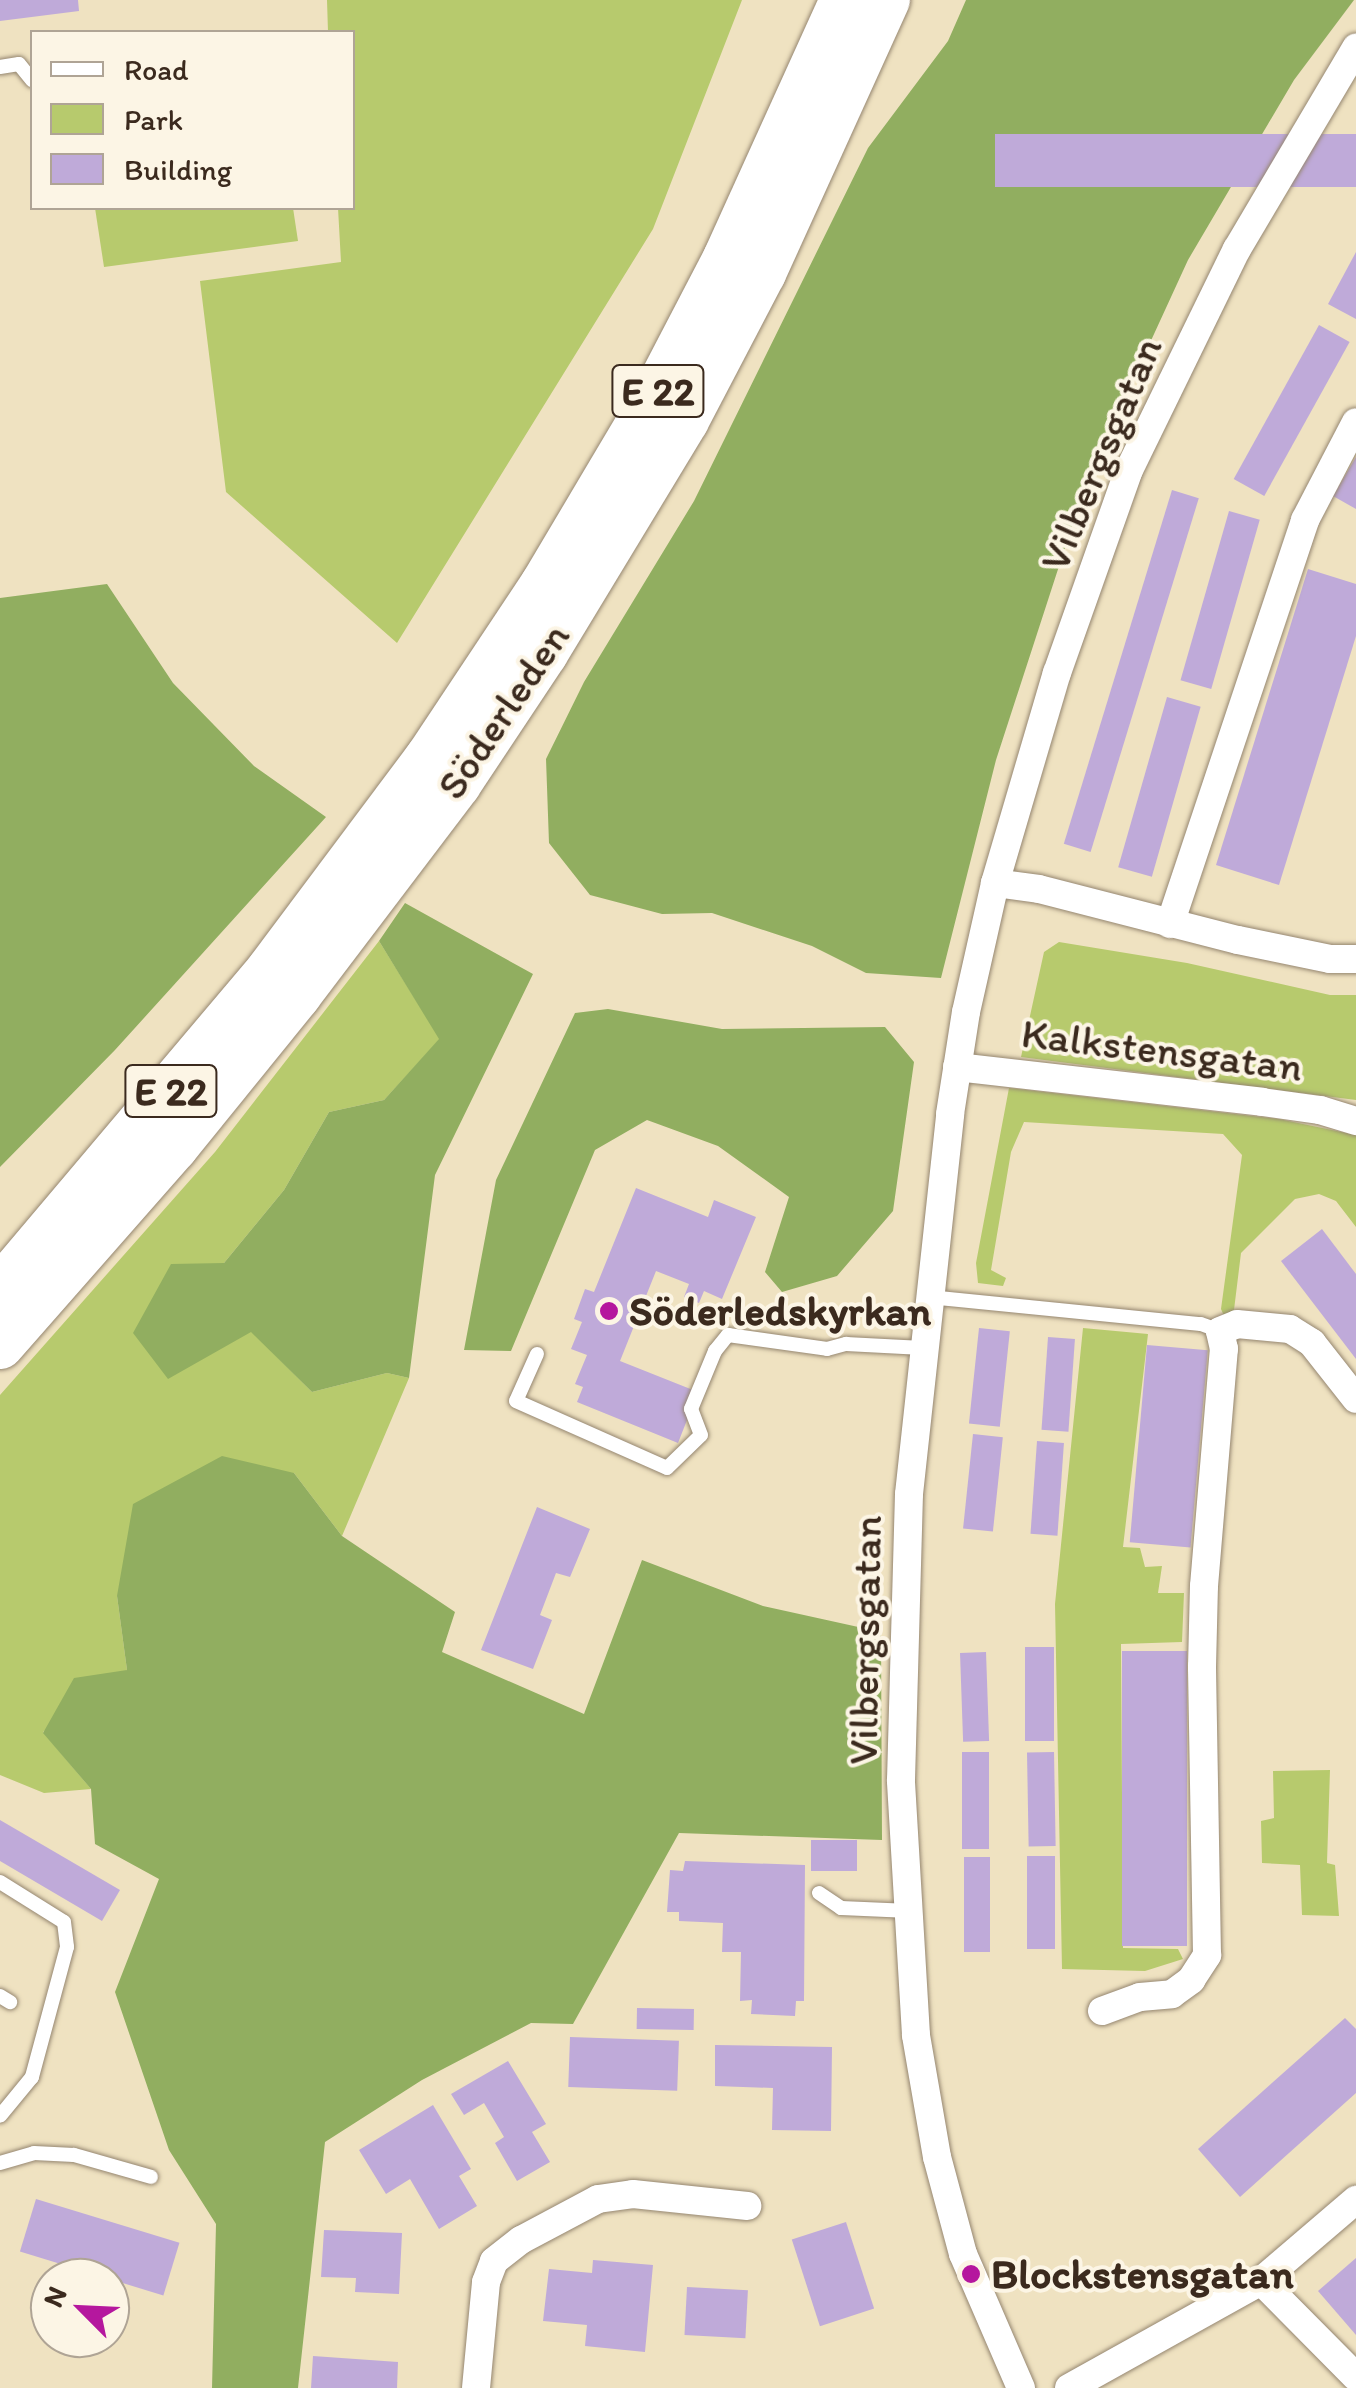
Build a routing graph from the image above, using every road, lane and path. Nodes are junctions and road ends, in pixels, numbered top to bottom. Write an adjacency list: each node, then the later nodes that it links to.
1 (844, 0): 13 (highway, Söderleden / E 22)
2 (886, 0): 16 (highway, Söderleden / E 22)
3 (1356, 48): 6 (street, Vilbergsgatan)
4 (0, 67): 5 (lane)
5 (30, 78)
6 (1346, 86): 8 (street, Vilbergsgatan)
7 (1356, 422): 9 (street)
8 (995, 882): 9 (street); 11 (street, Vilbergsgatan)
9 (1170, 924): 10 (street)
10 (1356, 959)
11 (957, 1066): 12 (street, Kalkstensgatan); 14 (street, Vilbergsgatan)
12 (1356, 1121)
13 (0, 1290)
14 (928, 1297): 15 (lane); 17 (street, Vilbergsgatan)
15 (1220, 1332): 19 (street); 23 (street)
16 (0, 1345)
17 (923, 1348): 18 (lane); 22 (street, Vilbergsgatan)
18 (537, 1354)
19 (1356, 1399)
20 (0, 1882): 24 (lane)
21 (820, 1893): 22 (lane)
22 (910, 1911): 32 (street, Vilbergsgatan)
23 (1102, 2010)
24 (0, 2116)
25 (0, 2163): 26 (lane)
26 (152, 2176)
27 (1356, 2200): 29 (street)
28 (748, 2206): 31 (street)
29 (1261, 2281): 30 (street); 33 (street)
30 (1356, 2378)
31 (476, 2388)
32 (1020, 2388)
33 (1069, 2388)

